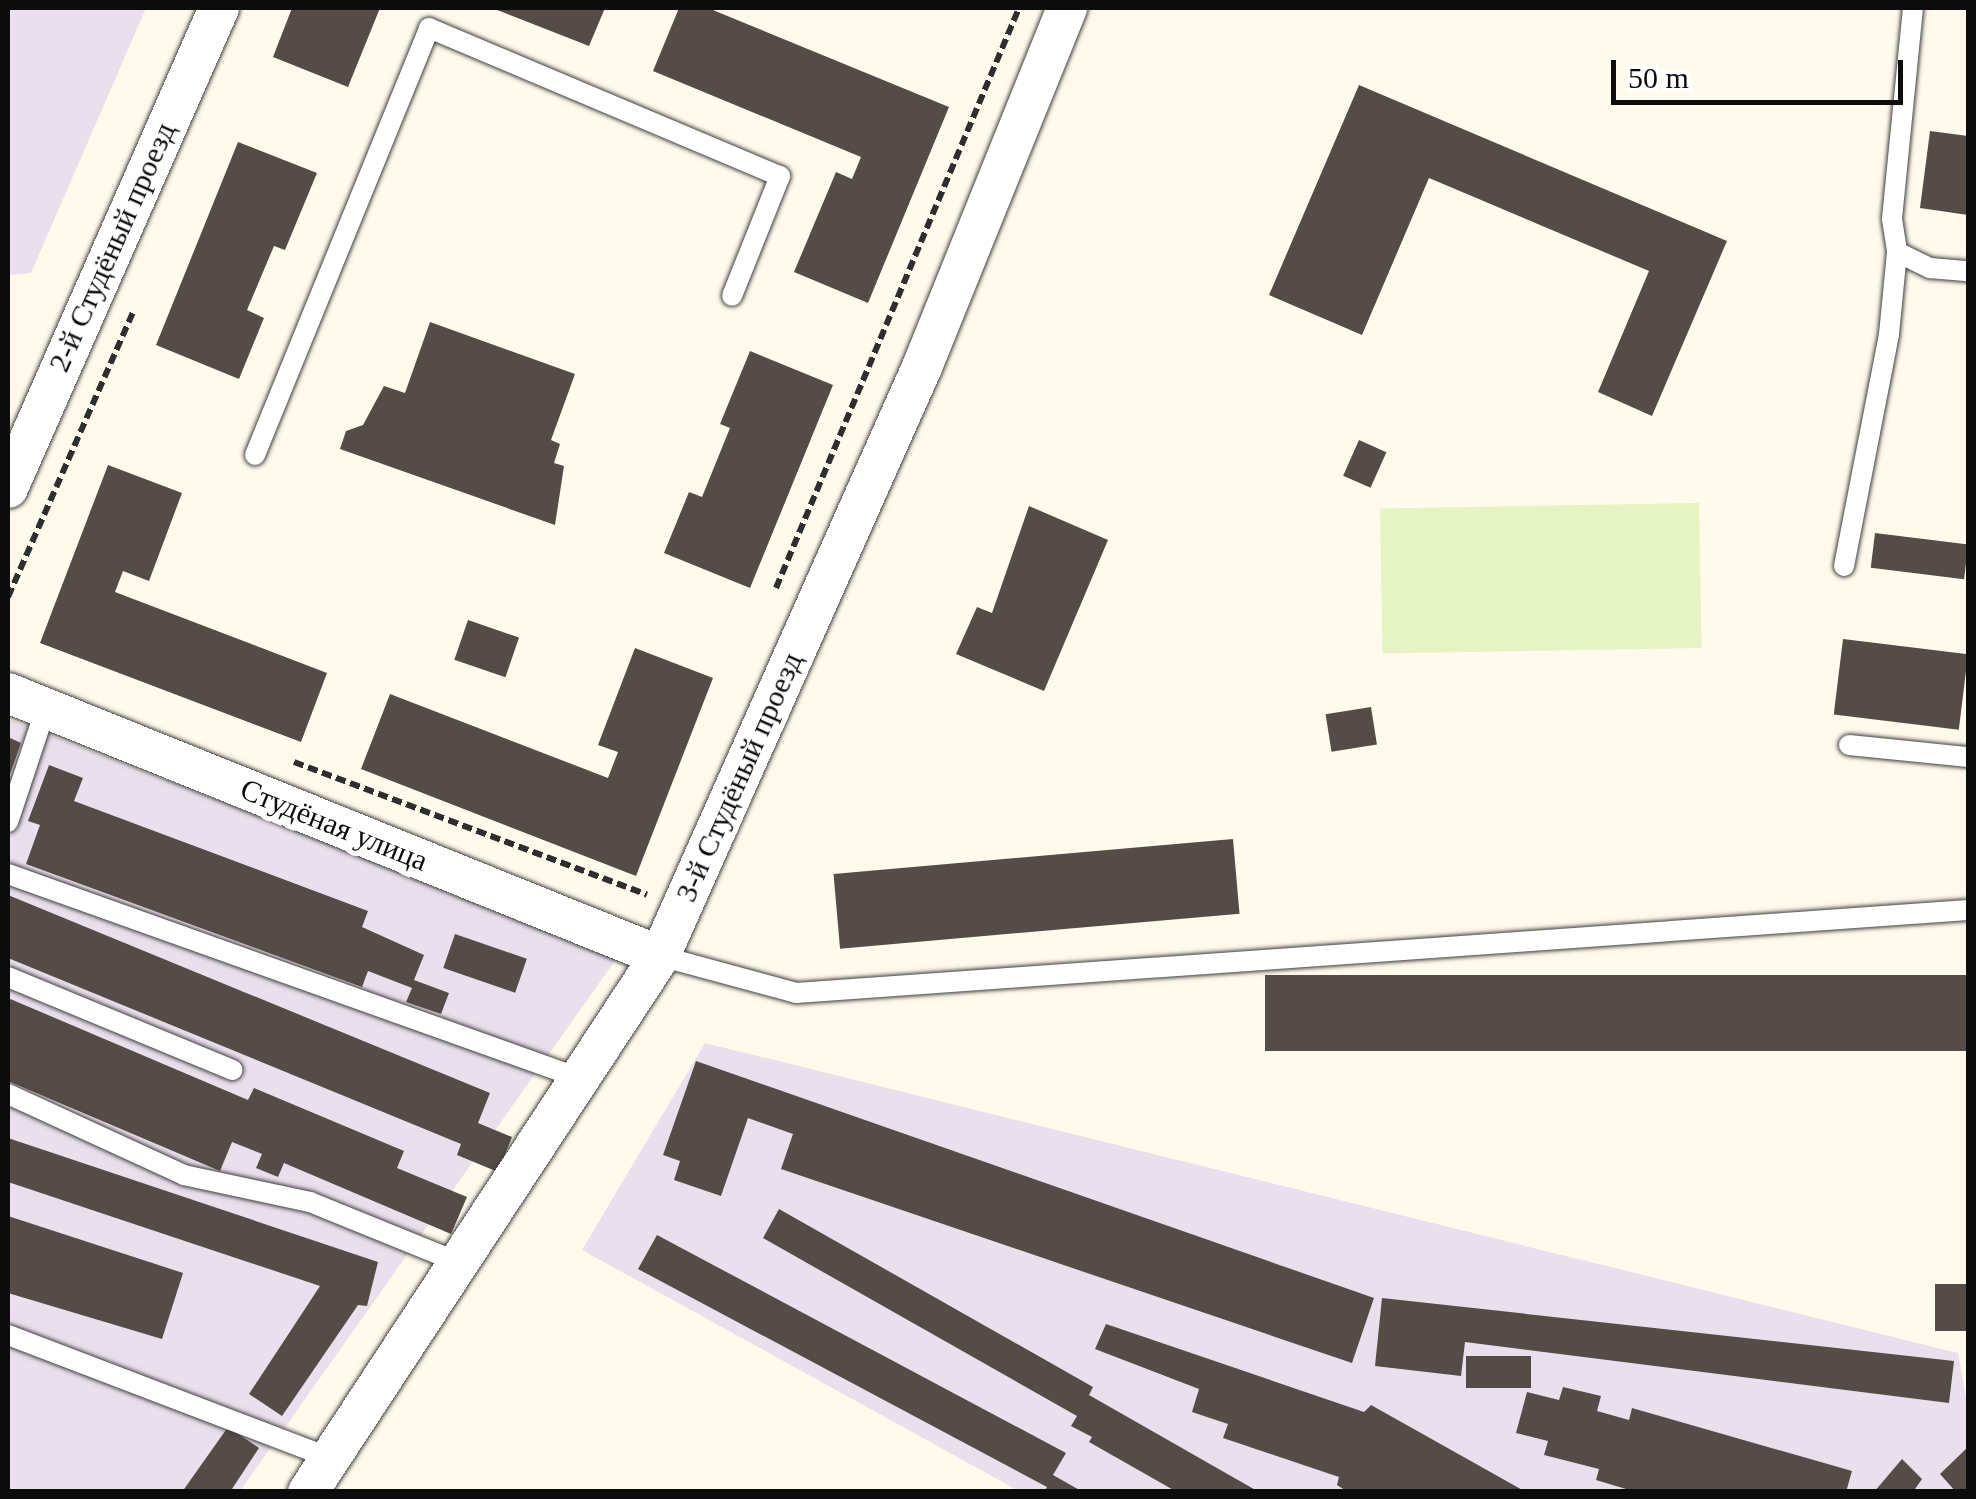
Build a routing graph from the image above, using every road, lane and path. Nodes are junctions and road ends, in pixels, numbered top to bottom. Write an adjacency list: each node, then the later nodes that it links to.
1 (219, 8): 9 (street, 2-й Студёный проезд)
2 (1019, 8): 11 (path)
3 (1067, 8): 21 (street, 3-й Студёный проезд)
4 (1913, 8): 5 (lane)
5 (1897, 252): 6 (lane); 10 (lane)
6 (1968, 271)
7 (732, 296): 8 (lane)
8 (255, 455)
9 (8, 488)
10 (1844, 566)
11 (770, 604)
12 (8, 693): 13 (street, Студёная улица)
13 (46, 708): 16 (lane); 21 (street, Студёная улица)
14 (1849, 745): 15 (lane)
15 (1968, 757)
16 (8, 822)
17 (8, 874): 24 (lane)
18 (657, 878): 19 (path)
19 (650, 896)
20 (1968, 910): 21 (lane)
21 (660, 956): 24 (street, 3-й Студёный проезд)
22 (8, 977): 23 (lane)
23 (233, 1070)
24 (579, 1078): 26 (street, 3-й Студёный проезд)
25 (8, 1094): 26 (lane)
26 (458, 1262): 28 (street, 3-й Студёный проезд)
27 (8, 1335): 28 (lane)
28 (319, 1475)

